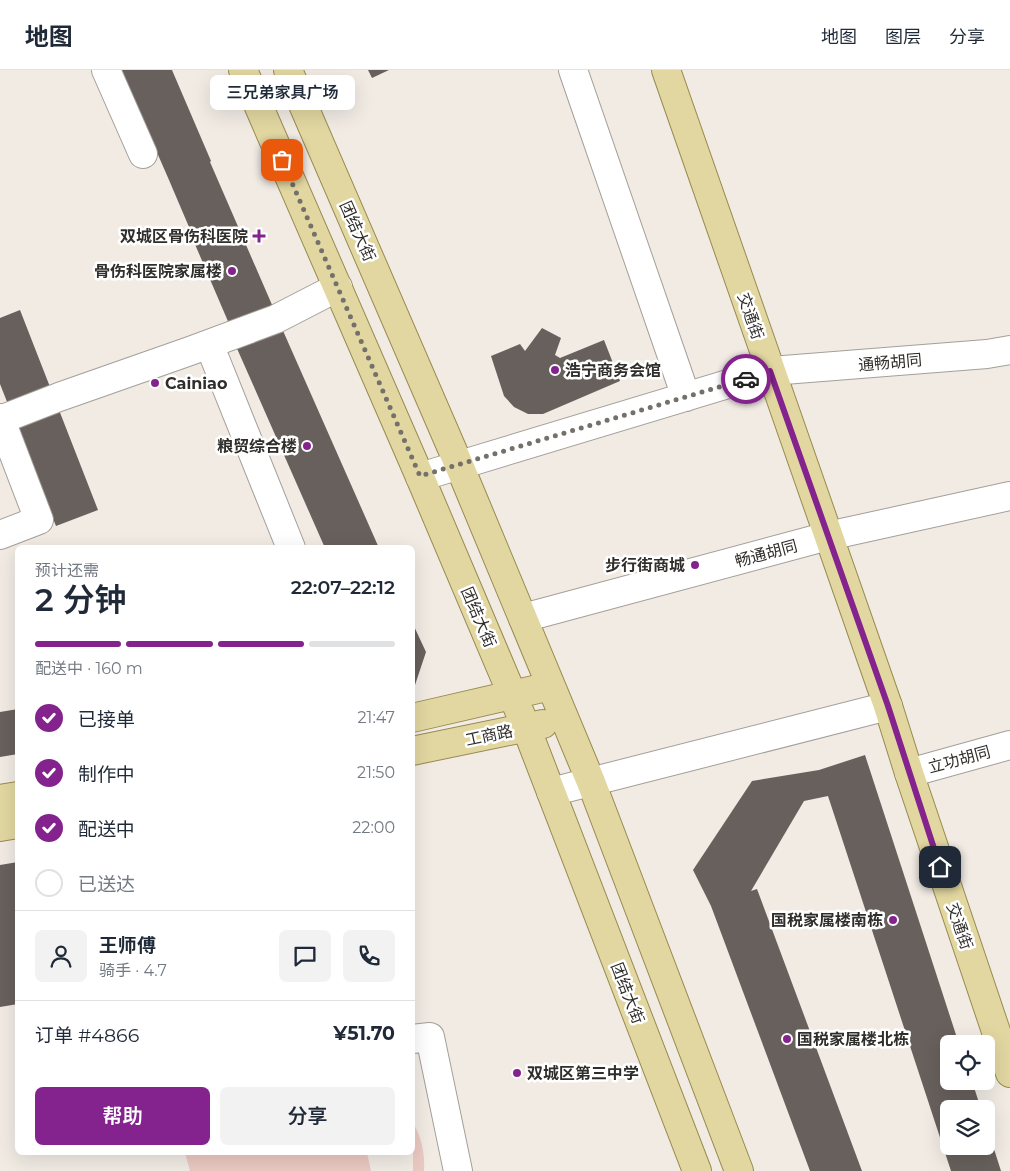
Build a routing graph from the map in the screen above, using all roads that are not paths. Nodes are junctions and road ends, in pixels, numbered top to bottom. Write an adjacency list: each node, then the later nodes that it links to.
1 (106, 70): 6 (street)
2 (243, 70): 7 (main road, 团结大街)
3 (288, 70): 13 (main road, 团结大街)
4 (573, 70): 11 (street)
5 (666, 70): 10 (main road, 交通街)
6 (143, 154)
7 (338, 287): 8 (street); 14 (main road, 团结大街)
8 (210, 344): 12 (street); 18 (street)
9 (1010, 350): 10 (street, 通畅胡同)
10 (770, 371): 11 (street, 通畅胡同); 17 (main road, 交通街)
11 (686, 396): 13 (street, 通畅胡同)
12 (0, 420): 16 (street)
13 (459, 465): 14 (street, 通畅胡同); 19 (main road, 团结大街)
14 (420, 476): 21 (main road, 团结大街)
15 (1010, 496): 17 (street, 畅通胡同)
16 (0, 535)
17 (828, 536): 19 (street, 畅通胡同); 22 (main road, 交通街)
18 (290, 545)
19 (523, 618): 20 (main road, 团结大街)
20 (551, 686): 21 (main road, 工商路); 24 (main road, 团结大街)
21 (513, 696): 23 (main road, 工商路); 25 (main road, 团结大街)
22 (888, 706): 28 (main road, 交通街); 29 (street)
23 (415, 717)
24 (565, 719): 25 (main road, 工商路); 29 (main road, 团结大街)
25 (526, 727): 27 (main road, 工商路); 30 (main road, 团结大街)
26 (1010, 745): 28 (street, 立功胡同)
27 (415, 750)
28 (909, 773): 36 (main road, 交通街)
29 (591, 782): 30 (street); 39 (main road, 团结大街)
30 (551, 792): 38 (main road, 团结大街)
31 (15, 796): 32 (main road)
32 (0, 799)
33 (15, 824): 34 (main road)
34 (0, 827)
35 (415, 1039): 37 (street)
36 (1010, 1073)
37 (458, 1171)
38 (697, 1171)
39 (739, 1171)

